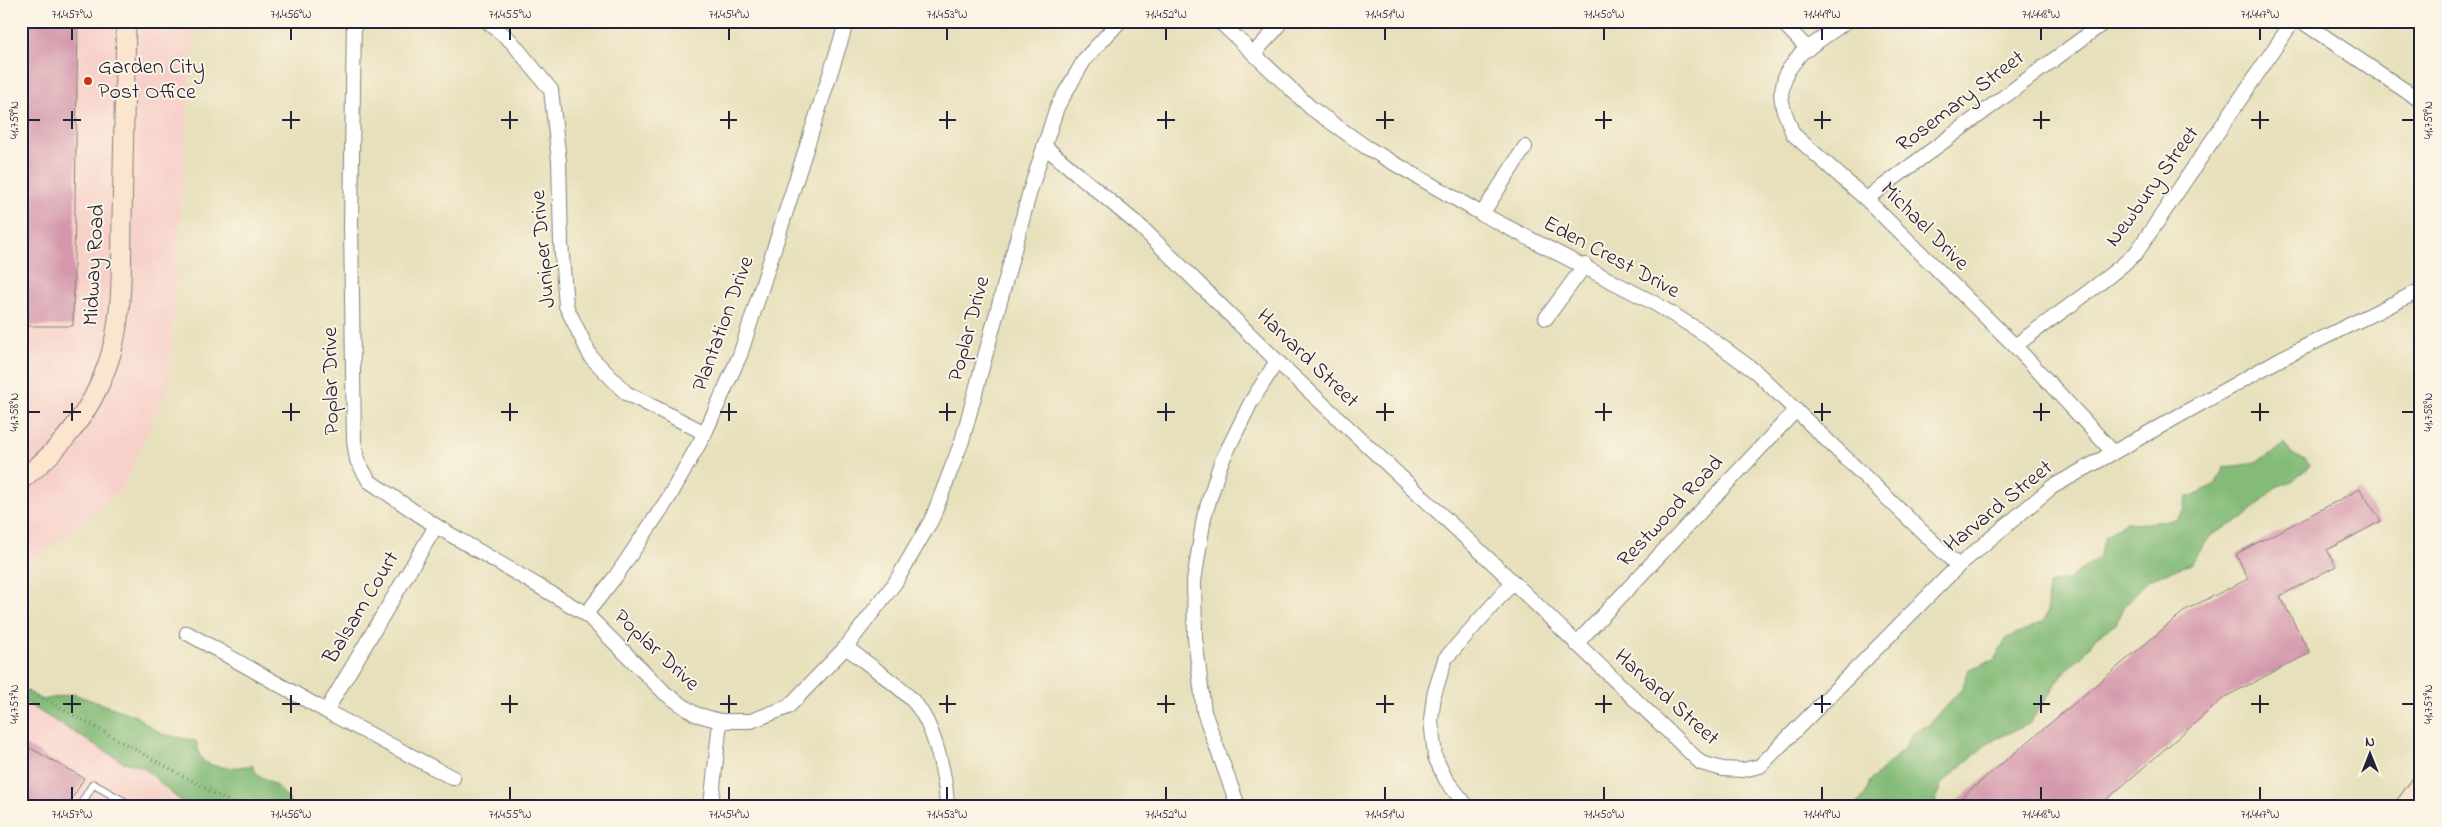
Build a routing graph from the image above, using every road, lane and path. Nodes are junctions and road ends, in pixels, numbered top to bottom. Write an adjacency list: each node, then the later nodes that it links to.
1 (126, 21): 28 (street, Midway Road)
2 (354, 21): 29 (street, Poplar Drive)
3 (487, 21): 26 (street, Juniper Drive)
4 (847, 21): 26 (street, Plantation Drive)
5 (1120, 21): 16 (street, Poplar Drive)
6 (1219, 21): 14 (street, Eden Crest Drive)
7 (1280, 21): 14 (street)
8 (1781, 21): 13 (street)
9 (1847, 21): 13 (street, Michael Drive)
10 (2106, 21): 18 (street, Rosemary Street)
11 (2293, 21): 23 (street, Newbury Street)
12 (2301, 21): 15 (street)
13 (1808, 49): 18 (street, Michael Drive)
14 (1254, 53): 19 (street, Eden Crest Drive)
15 (2421, 101)
16 (1044, 146): 24 (street, Harvard Street); 35 (street, Poplar Drive)
17 (1525, 147): 19 (street)
18 (1866, 199): 23 (street, Michael Drive)
19 (1482, 214): 20 (street, Eden Crest Drive)
20 (1585, 265): 22 (street); 25 (street, Eden Crest Drive)
21 (2421, 290): 27 (street, Harvard Street)
22 (1546, 318)
23 (2015, 346): 27 (street, Michael Drive)
24 (1277, 361): 31 (street, Harvard Street); 46 (street)
25 (1796, 410): 30 (street, Eden Crest Drive); 34 (street, Restwood Road)
26 (705, 433): 32 (street, Plantation Drive)
27 (2114, 452): 30 (street, Harvard Street)
28 (21, 480)
29 (436, 526): 32 (street, Poplar Drive); 37 (street, Balsam Court)
30 (1958, 566): 34 (street, Harvard Street)
31 (1513, 582): 34 (street, Harvard Street); 47 (street)
32 (586, 614): 38 (street, Poplar Drive)
33 (187, 633): 37 (street)
34 (1576, 644)
35 (846, 647): 38 (street, Poplar Drive); 45 (street)
36 (21, 686): 43 (path)
37 (326, 711): 39 (street)
38 (720, 721): 44 (street)
39 (453, 778)
40 (2421, 784): 48 (street)
41 (80, 806): 42 (lane)
42 (132, 806)
43 (236, 806)
44 (711, 806)
45 (947, 806)
46 (1238, 806)
47 (1467, 806)
48 (2405, 806)

